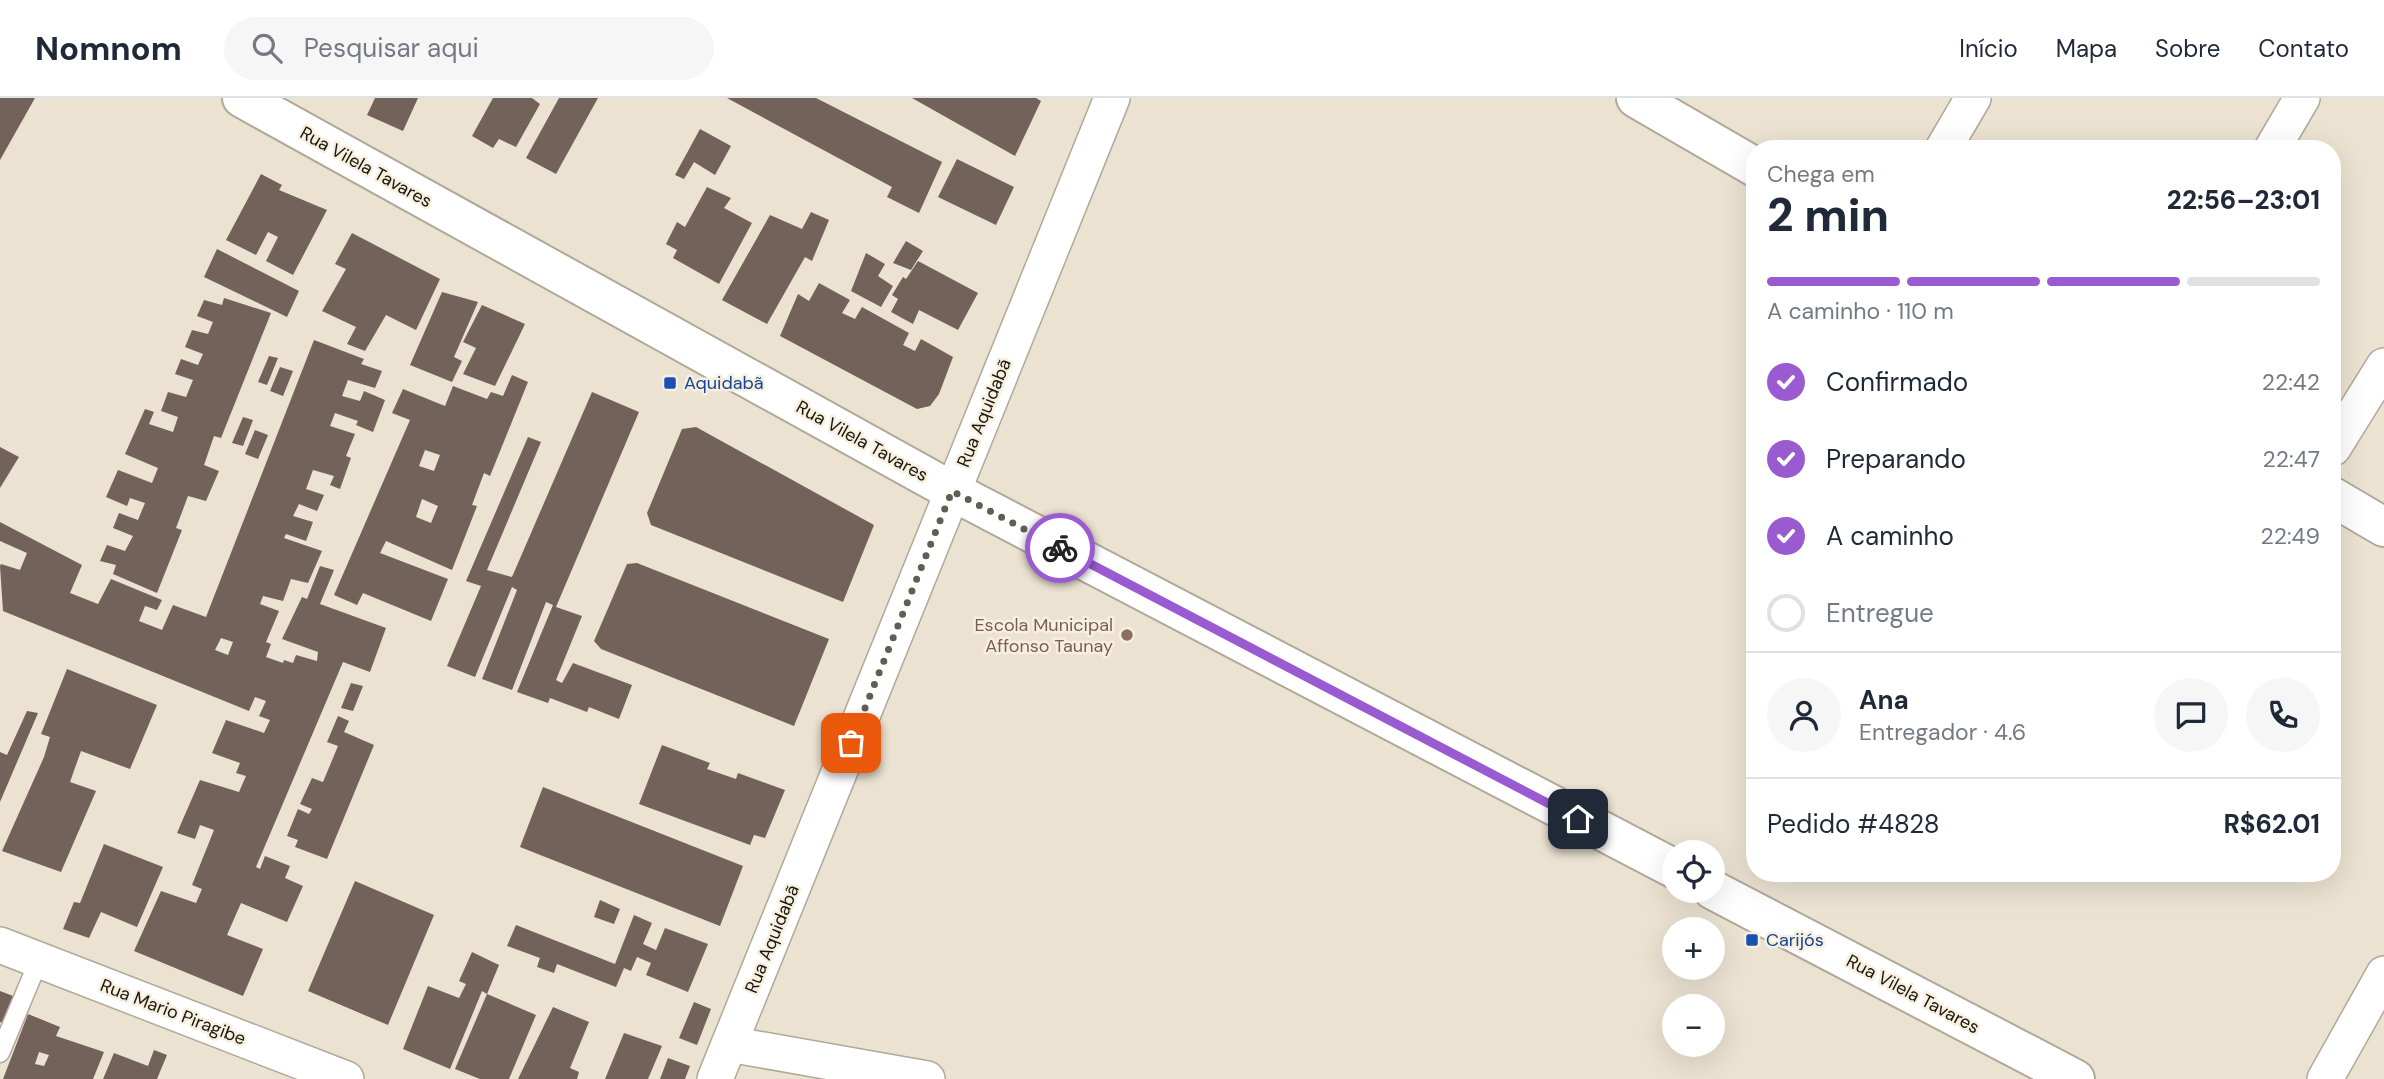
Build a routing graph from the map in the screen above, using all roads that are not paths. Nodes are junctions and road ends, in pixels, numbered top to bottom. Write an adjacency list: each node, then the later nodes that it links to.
1 (242, 98): 11 (street, Rua Vilela Tavares)
2 (1112, 98): 11 (street, Rua Aquidabã)
3 (1636, 98): 8 (street)
4 (1973, 98): 6 (street)
5 (2302, 98): 7 (street)
6 (1948, 140)
7 (2277, 140)
8 (1746, 162)
9 (2384, 366): 10 (street)
10 (2341, 435)
11 (952, 491): 14 (street, Rua Vilela Tavares); 19 (street, Rua Aquidabã)
12 (2341, 502): 13 (street)
13 (2384, 527)
14 (1662, 862)
15 (1725, 896): 24 (street, Rua Vilela Tavares)
16 (0, 945): 17 (street, Rua Mario Piragibe)
17 (39, 960): 20 (lane); 21 (street, Rua Mario Piragibe)
18 (2384, 974): 25 (street)
19 (729, 1044): 22 (street, Rua Aquidabã); 23 (street)
20 (0, 1053)
21 (346, 1079)
22 (715, 1079)
23 (927, 1079)
24 (2075, 1079)
25 (2325, 1079)

